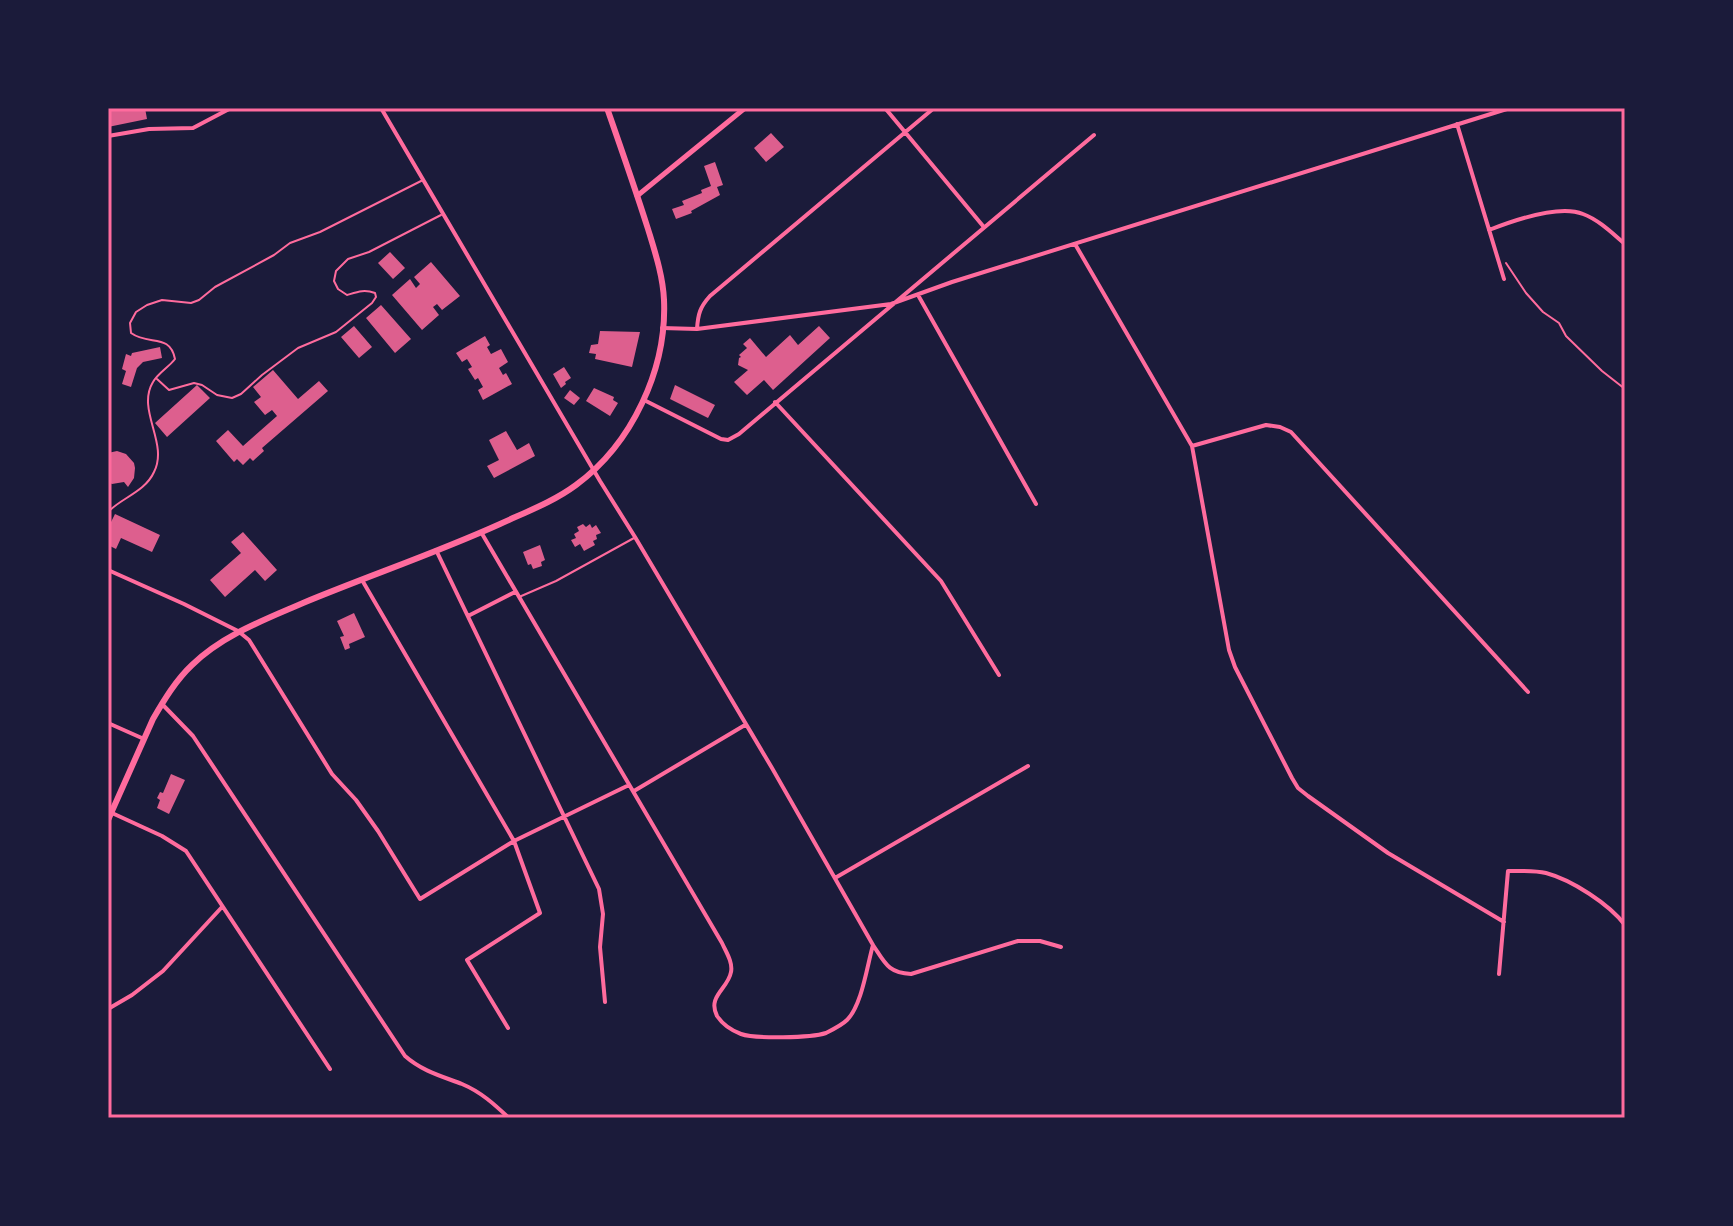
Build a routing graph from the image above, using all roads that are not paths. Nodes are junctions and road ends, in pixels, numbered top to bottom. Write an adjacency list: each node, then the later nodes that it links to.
1 (231, 108): 11 (street)
2 (381, 108): 12 (street)
3 (607, 108): 13 (main road)
4 (745, 108): 13 (street)
5 (885, 108): 9 (street)
6 (934, 108): 9 (street)
7 (1510, 108): 8 (street)
8 (1457, 124): 16 (street); 17 (street)
9 (905, 133): 15 (street); 23 (street)
10 (1094, 135): 15 (street)
11 (108, 136)
12 (424, 179): 14 (street); 24 (lane)
13 (637, 196): 22 (main road)
14 (444, 213): 24 (lane); 28 (street)
15 (984, 226): 21 (street)
16 (1489, 230): 18 (street); 19 (street)
17 (1075, 244): 20 (street); 27 (street)
18 (1625, 244)
19 (1504, 279)
20 (918, 295): 21 (street); 29 (street)
21 (891, 304): 23 (street); 26 (street)
22 (662, 328): 23 (street); 25 (main road)
23 (697, 329)
24 (156, 378): 30 (lane)
25 (644, 400): 26 (street); 28 (main road)
26 (775, 402): 39 (street)
27 (1192, 446): 40 (street); 53 (street)
28 (594, 471): 31 (main road); 32 (street)
29 (1036, 504)
30 (108, 512)
31 (481, 532): 33 (main road); 36 (street)
32 (635, 537): 36 (lane); 43 (street)
33 (436, 550): 35 (main road); 37 (street)
34 (108, 570): 38 (street)
35 (361, 579): 38 (main road); 50 (street)
36 (516, 594): 37 (street); 46 (street)
37 (468, 616): 49 (street)
38 (238, 631): 41 (main road); 50 (street)
39 (999, 675)
40 (1528, 692)
41 (162, 704): 44 (main road); 62 (street)
42 (108, 723): 44 (street)
43 (745, 725): 47 (street); 51 (street)
44 (144, 739): 48 (main road)
45 (1028, 766): 51 (street)
46 (629, 785): 47 (street); 49 (street)
47 (633, 792): 55 (street)
48 (110, 816): 52 (street)
49 (564, 816): 50 (street); 58 (street)
50 (514, 841): 60 (street)
51 (835, 878): 55 (street)
52 (222, 907): 59 (street); 61 (street)
53 (1504, 922): 54 (street); 57 (street)
54 (1625, 925)
55 (873, 945): 56 (street)
56 (1061, 947)
57 (1499, 974)
58 (605, 1002)
59 (108, 1009)
60 (508, 1028)
61 (330, 1069)
62 (509, 1118)

